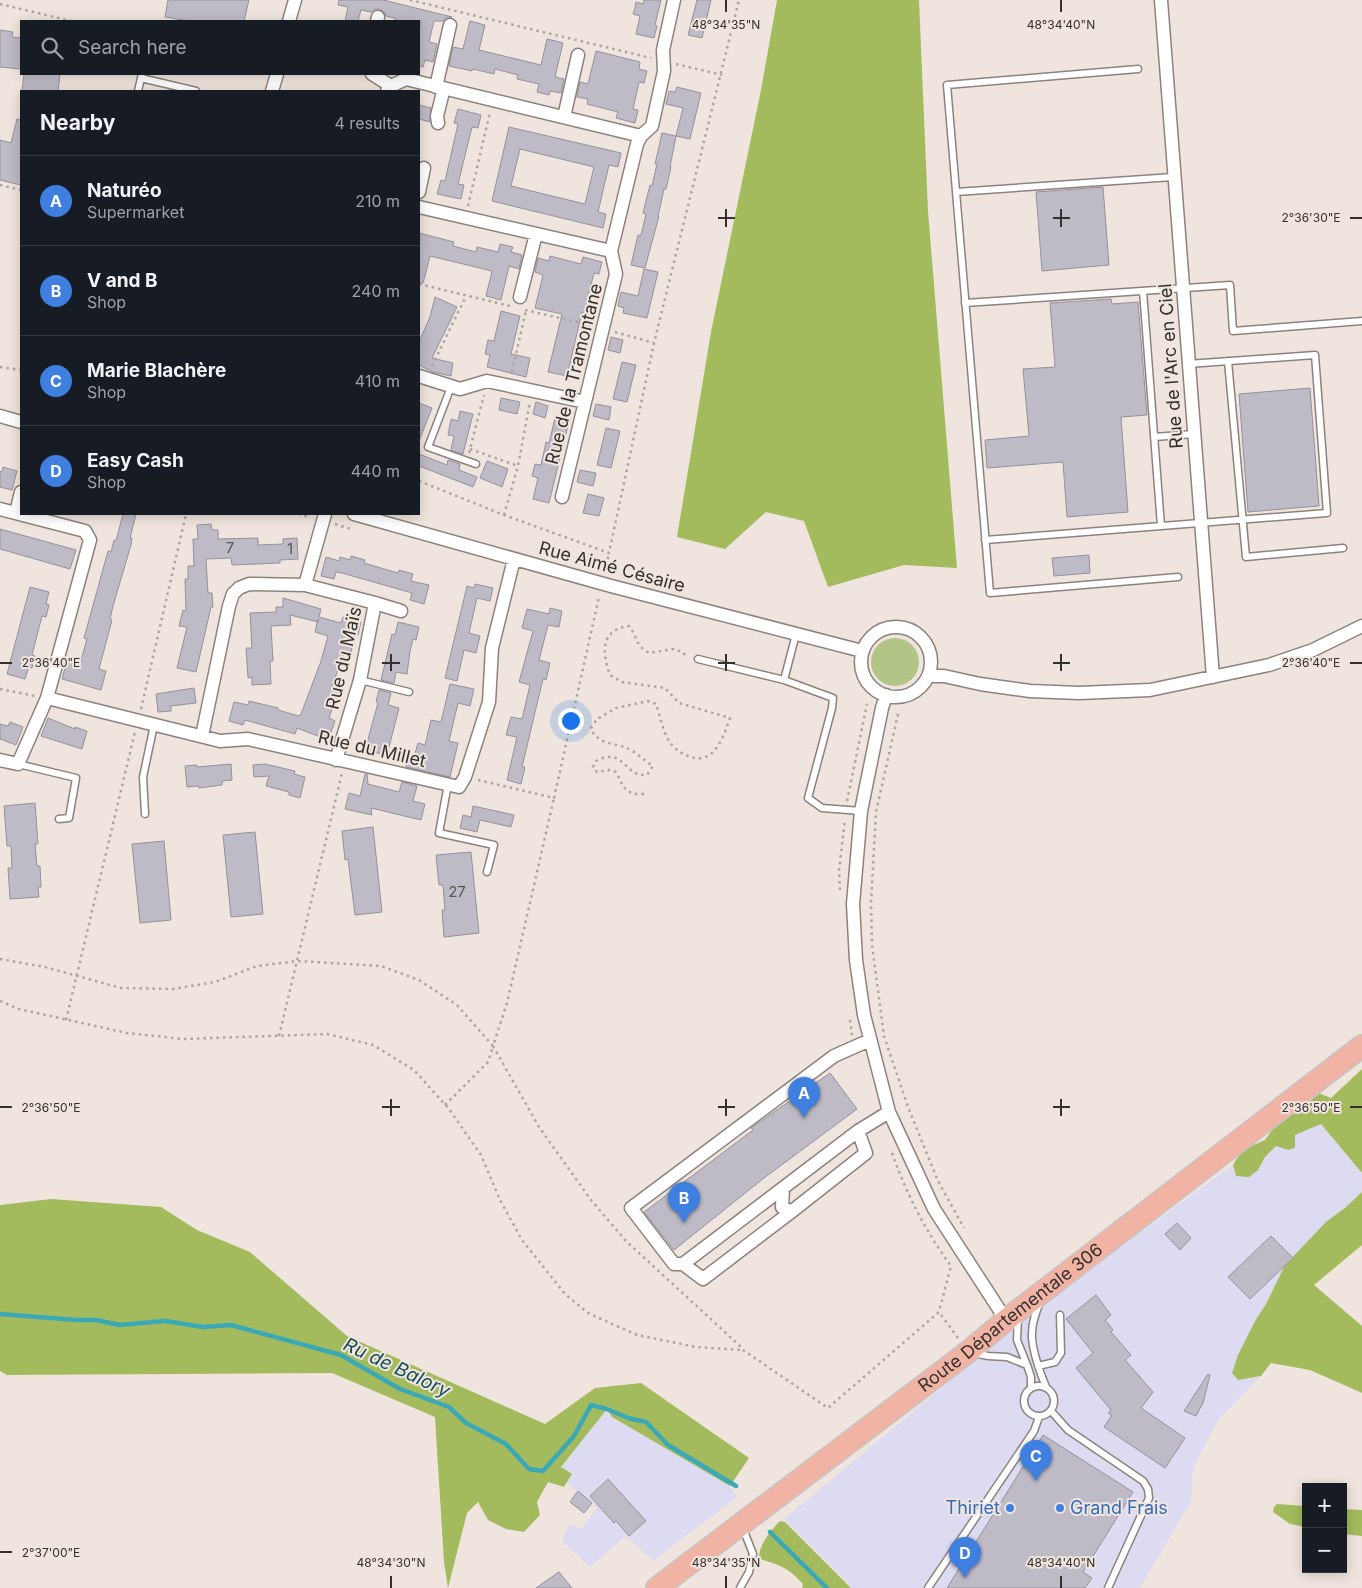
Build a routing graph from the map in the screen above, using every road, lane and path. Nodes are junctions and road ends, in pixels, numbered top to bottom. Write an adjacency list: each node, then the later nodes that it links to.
1 (295, 0): 8 (street)
2 (410, 0): 11 (path)
3 (674, 0): 11 (street, Rue de la Tramontane)
4 (739, 0): 15 (path)
5 (1161, 0): 27 (street, Rue de l'Arc en Ciel)
6 (0, 4): 7 (path)
7 (67, 20)
8 (289, 20)
9 (450, 25): 17 (street)
10 (578, 55): 23 (street)
11 (664, 61): 15 (path); 25 (street, Rue de la Tramontane)
12 (1138, 69): 31 (lane)
13 (276, 75): 21 (street)
14 (373, 75): 19 (street)
15 (722, 75): 45 (path)
16 (142, 76): 18 (lane); 20 (lane)
17 (440, 88): 19 (street); 22 (street); 24 (street)
18 (181, 89)
19 (389, 89)
20 (138, 90)
21 (272, 90)
22 (493, 100): 23 (street); 33 (path)
23 (564, 118): 25 (street)
24 (438, 123)
25 (641, 136): 35 (street, Rue de la Tramontane)
26 (424, 168): 29 (street)
27 (1174, 177): 31 (lane); 37 (street, Rue de l'Arc en Ciel)
28 (0, 185): 30 (path)
29 (420, 187)
30 (20, 190)
31 (956, 192): 41 (lane)
32 (420, 207): 33 (street)
33 (466, 218): 34 (street)
34 (536, 234): 35 (street); 40 (street)
35 (611, 251): 44 (street, Rue de la Tramontane)
36 (420, 284): 39 (path)
37 (1182, 288): 38 (lane); 43 (lane); 47 (street, Rue de l'Arc en Ciel)
38 (1143, 291): 41 (lane); 59 (lane)
39 (466, 296): 42 (path); 50 (path)
40 (520, 297)
41 (965, 303): 78 (lane)
42 (526, 310): 44 (path); 52 (path)
43 (1362, 321)
44 (602, 328): 45 (path); 55 (street, Rue de la Tramontane)
45 (654, 343): 80 (path)
46 (1228, 361): 47 (lane); 75 (lane); 75 (lane)
47 (1188, 364): 58 (street, Rue de l'Arc en Ciel)
48 (0, 367): 49 (path)
49 (20, 370)
50 (422, 378): 53 (street)
51 (487, 381): 52 (street); 53 (street); 60 (path)
52 (508, 386): 54 (street)
53 (450, 387): 61 (lane)
54 (532, 391): 55 (street); 63 (path)
55 (585, 402): 66 (street, Rue de la Tramontane)
56 (0, 416): 57 (street)
57 (20, 422)
58 (1194, 434): 59 (lane); 76 (street, Rue de l'Arc en Ciel)
59 (1154, 437): 77 (lane)
60 (470, 449): 61 (path); 63 (path)
61 (467, 461): 62 (lane)
62 (476, 464)
63 (518, 466): 74 (path)
64 (420, 481): 74 (path)
65 (20, 496): 68 (street)
66 (562, 497)
67 (0, 509): 68 (street)
68 (16, 513): 69 (street)
69 (20, 514)
70 (24, 515): 98 (street)
71 (186, 515): 100 (path)
72 (325, 515): 84 (street)
73 (358, 515): 81 (street, Rue Aimé Césaire)
74 (504, 515): 80 (path)
75 (1242, 520): 76 (lane); 79 (lane)
76 (1201, 523): 77 (lane); 92 (street, Rue de l'Arc en Ciel)
77 (1161, 526): 78 (lane)
78 (985, 540): 82 (lane)
79 (1343, 548)
80 (609, 552): 83 (path)
81 (514, 559): 83 (street, Rue Aimé Césaire); 106 (street)
82 (1178, 577)
83 (602, 583): 88 (street, Rue Aimé Césaire); 109 (path)
84 (305, 585): 85 (street, Rue du Maïs); 102 (street, Rue du Maïs)
85 (376, 603): 86 (street); 93 (street, Rue du Maïs)
86 (401, 612)
87 (1362, 626): 92 (street)
88 (796, 634): 89 (street, Rue Aimé Césaire); 94 (lane)
89 (862, 651): 91 (street); 97 (street)
90 (698, 659): 94 (lane); 108 (path)
91 (928, 676): 92 (street); 97 (street)
92 (1213, 677)
93 (360, 680): 96 (lane); 104 (street, Rue du Maïs)
94 (784, 680): 110 (lane)
95 (0, 689): 98 (path)
96 (408, 692)
97 (886, 695): 110 (street)
98 (47, 698): 100 (street, Rue du Millet); 105 (street)
99 (898, 714): 128 (path)
100 (138, 721): 101 (street, Rue du Millet); 116 (path)
101 (154, 725): 102 (street, Rue du Millet); 111 (lane)
102 (202, 736): 104 (street, Rue du Millet)
103 (0, 760): 105 (street)
104 (341, 761): 107 (street, Rue du Millet); 115 (path)
105 (18, 764): 112 (lane)
106 (464, 777): 107 (street); 109 (path)
107 (448, 784): 113 (lane)
108 (644, 794)
109 (554, 798): 121 (path)
110 (861, 812): 120 (street)
111 (145, 814)
112 (59, 819)
113 (487, 872)
114 (0, 959): 116 (path)
115 (296, 961): 116 (path); 119 (path); 121 (path)
116 (76, 975): 118 (path)
117 (0, 1001): 118 (path)
118 (66, 1020): 119 (path)
119 (279, 1036): 123 (path)
120 (870, 1040): 124 (street); 130 (street)
121 (493, 1046): 123 (path)
122 (1362, 1046): 132 (main road, Route Départementale 306)
123 (445, 1105): 135 (path)
124 (889, 1112): 125 (street); 129 (street)
125 (858, 1131): 126 (street); 127 (street)
126 (783, 1189): 127 (street); 130 (street)
127 (792, 1212): 130 (street)
128 (964, 1228)
129 (966, 1260): 131 (path); 133 (street)
130 (683, 1264)
131 (952, 1266)
132 (1045, 1290): 133 (main road, Route Départementale 306); 138 (lane)
133 (1013, 1315): 136 (main road, Route Départementale 306); 137 (lane)
134 (1060, 1315): 138 (lane)
135 (743, 1350)
136 (968, 1352): 137 (lane); 143 (main road, Route Départementale 306)
137 (1026, 1365): 140 (lane)
138 (1038, 1366): 139 (lane)
139 (1046, 1387): 140 (lane); 141 (lane)
140 (1031, 1388): 142 (lane)
141 (1051, 1411): 142 (lane); 147 (lane)
142 (1039, 1416): 146 (lane)
143 (741, 1524): 144 (main road, Route Départementale 306); 145 (lane)
144 (657, 1588)
145 (740, 1588)
146 (928, 1588)
147 (1108, 1588)

